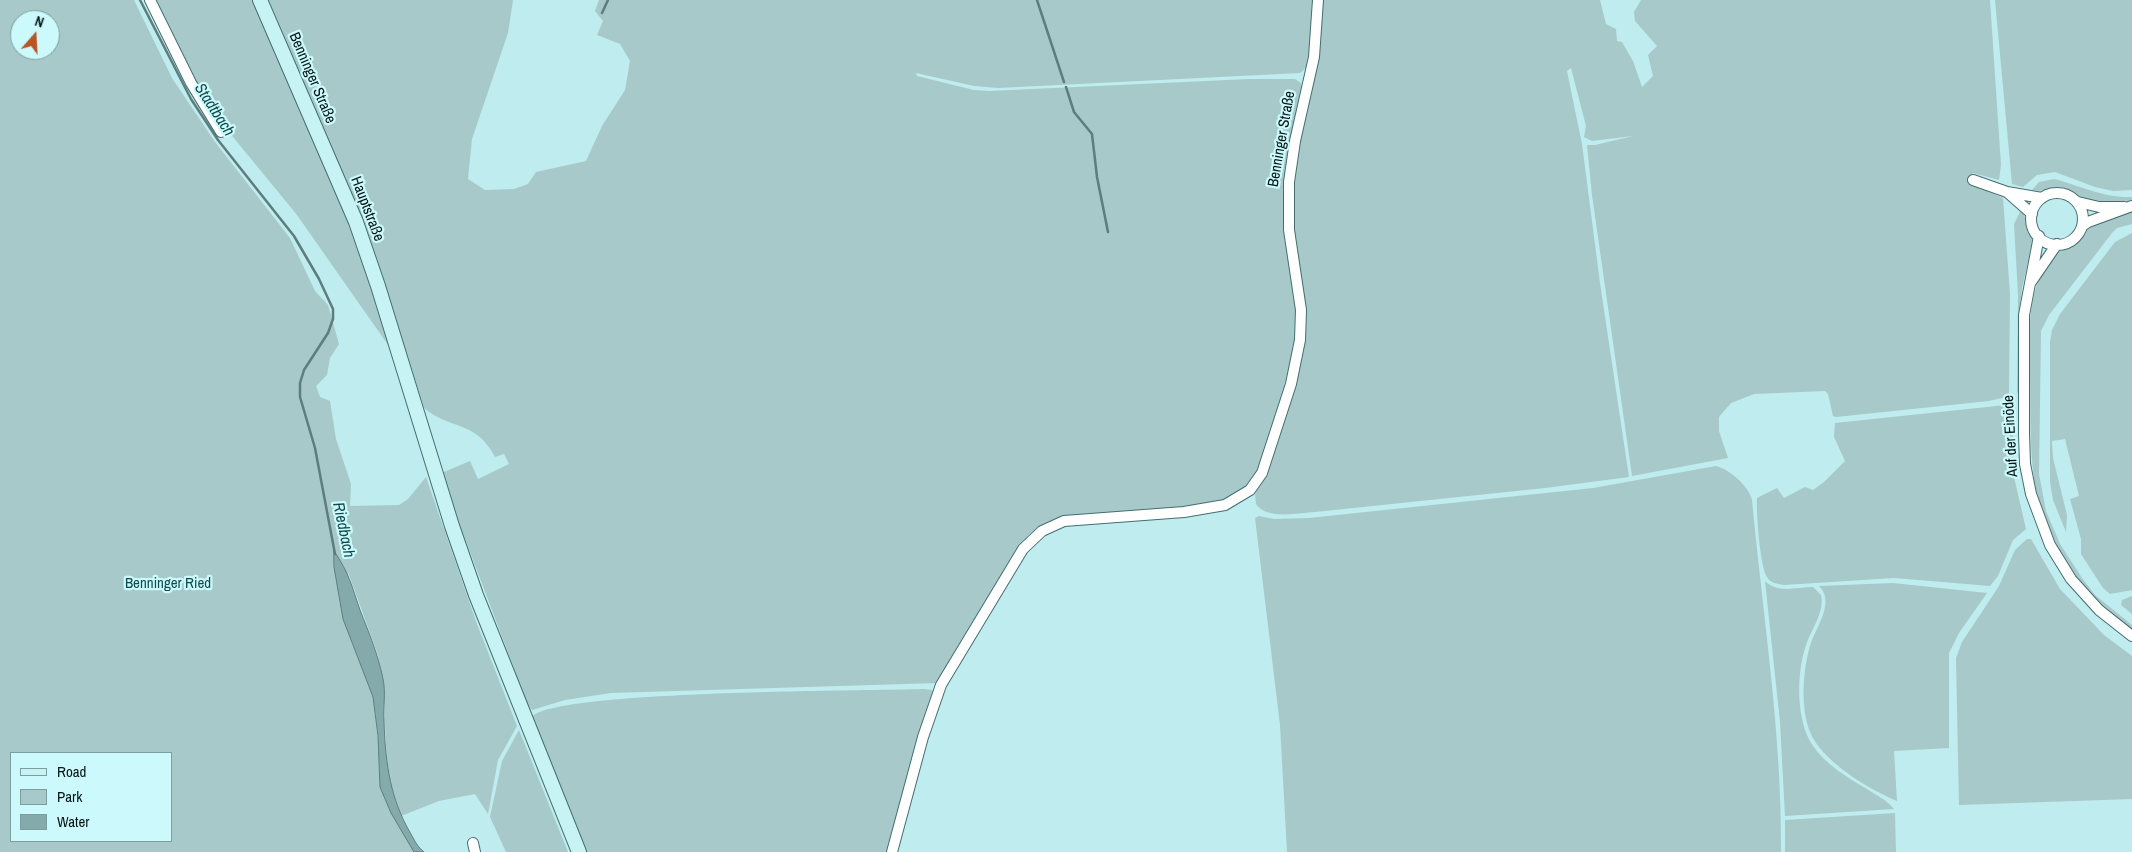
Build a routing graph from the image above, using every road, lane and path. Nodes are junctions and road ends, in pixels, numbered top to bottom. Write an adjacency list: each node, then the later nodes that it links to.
1 (150, 0): 4 (street)
2 (260, 0): 5 (main road, Benninger Straße)
3 (1318, 0): 18 (street, Benninger Straße)
4 (221, 132)
5 (334, 169): 17 (main road, Hauptstraße)
6 (1973, 180): 7 (street)
7 (2007, 192): 8 (street); 11 (street)
8 (2042, 198): 9 (street); 11 (street)
9 (2078, 202): 10 (street); 12 (street)
10 (2131, 207): 12 (street)
11 (2032, 214): 13 (street)
12 (2082, 226): 14 (street)
13 (2038, 236): 14 (street); 15 (street)
14 (2057, 244): 15 (street)
15 (2031, 283): 16 (street, Auf der Einöde)
16 (2132, 636)
17 (579, 852)
18 (892, 852)

